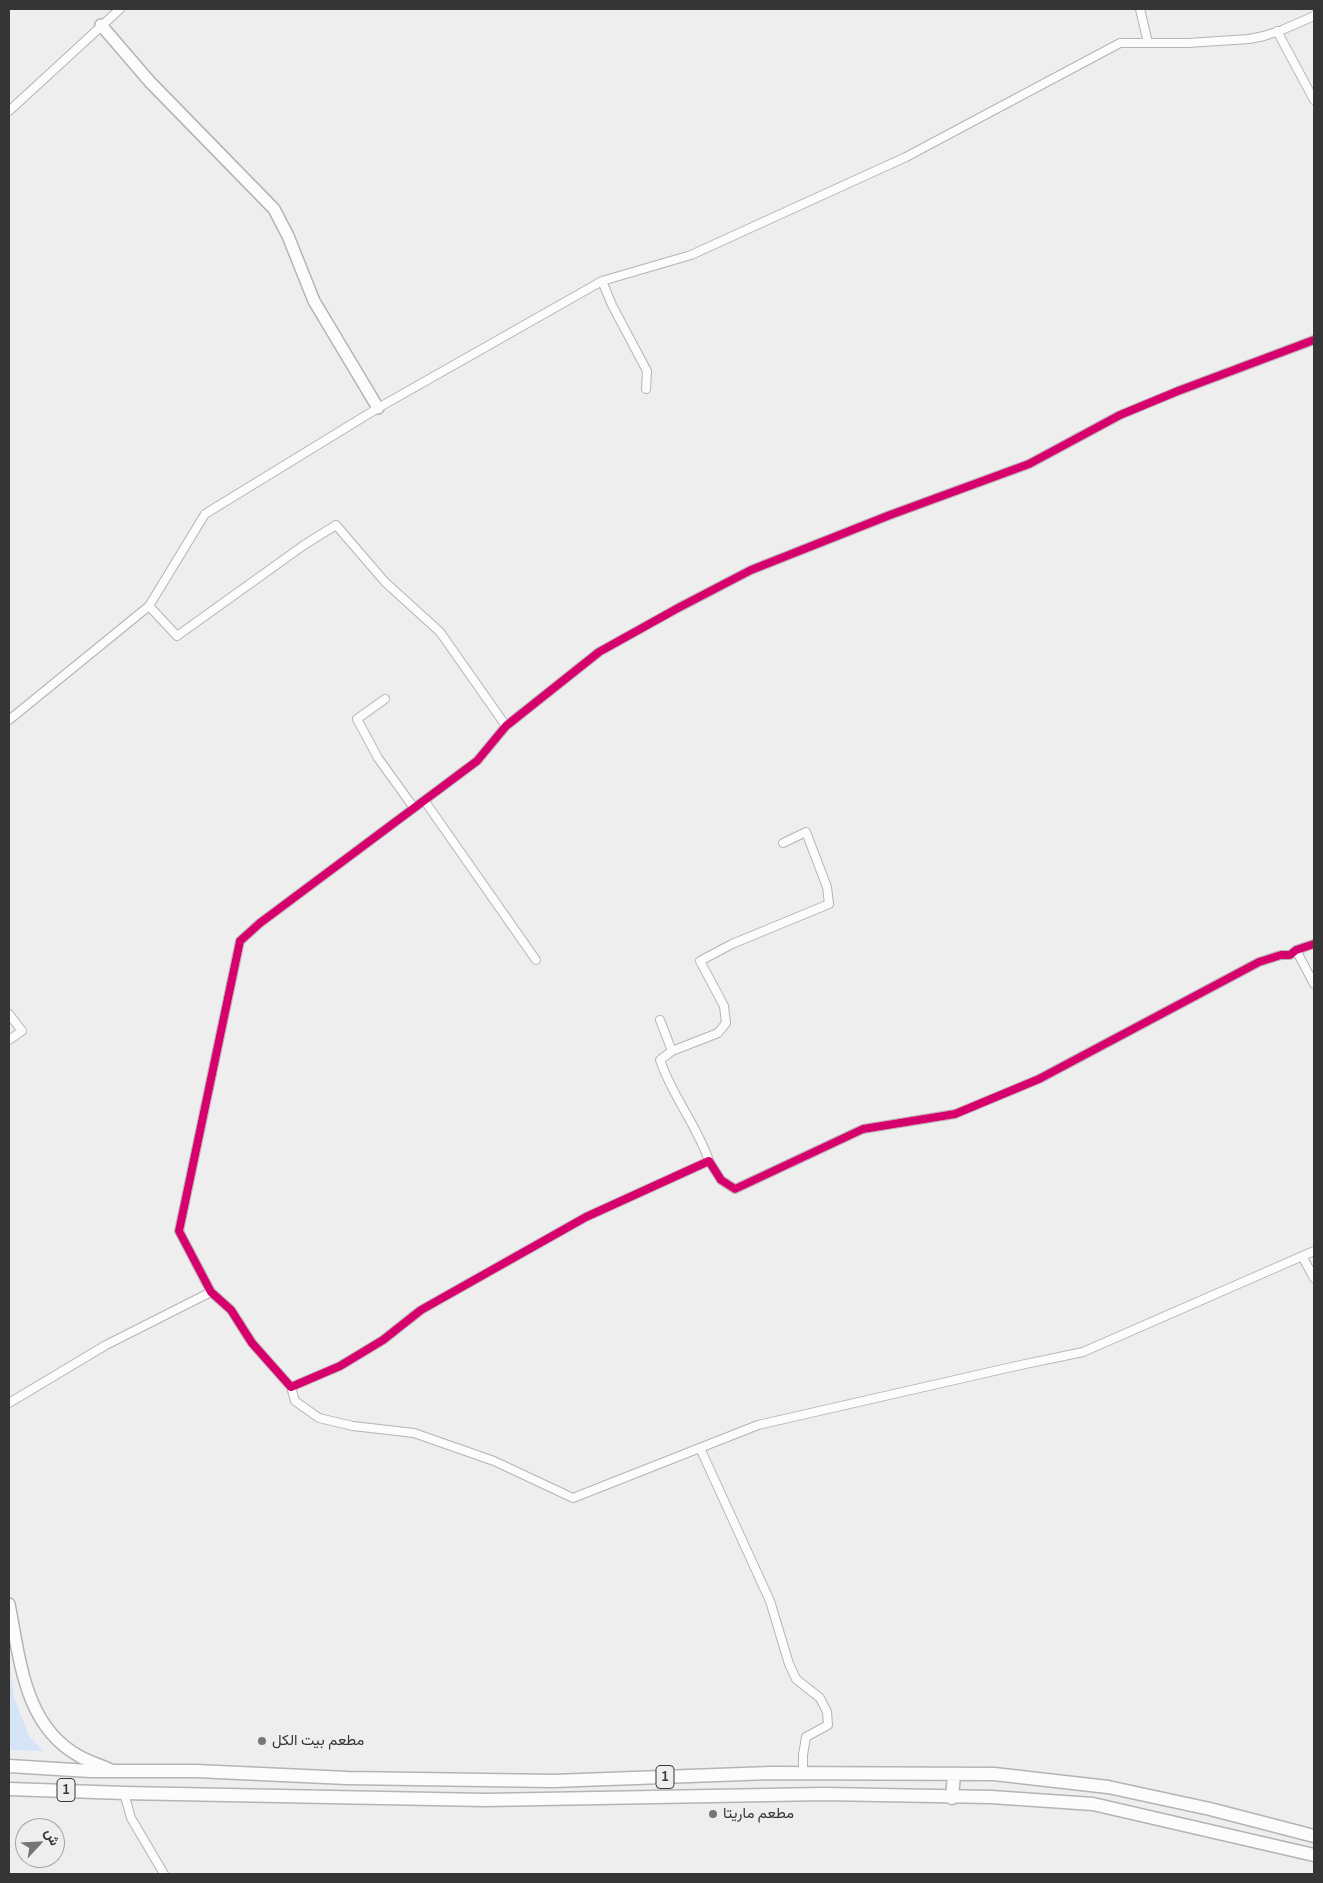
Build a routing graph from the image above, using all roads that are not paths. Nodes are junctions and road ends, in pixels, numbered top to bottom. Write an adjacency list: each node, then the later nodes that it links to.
1 (120, 9): 4 (street)
2 (1140, 9): 6 (street)
3 (1314, 16): 5 (street)
4 (101, 25): 8 (street); 12 (street)
5 (1277, 31): 6 (street); 7 (street)
6 (1148, 43): 9 (street)
7 (1314, 100)
8 (9, 111)
9 (602, 281): 11 (street); 12 (street)
10 (1314, 340): 16 (street)
11 (646, 389)
12 (378, 408): 13 (street)
13 (149, 606): 15 (street); 16 (street)
14 (385, 700): 18 (street)
15 (9, 720)
16 (506, 726): 17 (street)
17 (424, 800): 18 (street); 22 (street)
18 (414, 808): 32 (street)
19 (782, 843): 27 (street)
20 (1314, 944): 21 (street)
21 (1296, 950): 23 (street); 28 (street)
22 (536, 960)
23 (1314, 984)
24 (9, 1014): 26 (street)
25 (660, 1020): 27 (street)
26 (9, 1040)
27 (672, 1051): 28 (street)
28 (709, 1161): 33 (street)
29 (1314, 1251): 30 (street)
30 (1302, 1256): 31 (street); 35 (street)
31 (1314, 1278)
32 (211, 1292): 33 (street); 34 (street)
33 (291, 1387): 35 (street)
34 (9, 1403)
35 (700, 1448): 40 (street)
36 (9, 1604): 38 (street)
37 (9, 1766): 38 (main road, 1)
38 (113, 1771): 42 (main road, 1)
39 (770, 1773): 40 (main road, 1); 42 (main road, 1); 45 (main road)
40 (803, 1773): 41 (main road, 1)
41 (954, 1774): 47 (main road); 48 (main road, 1)
42 (347, 1778): 46 (main road)
43 (9, 1788): 44 (main road, 1)
44 (124, 1793): 46 (main road, 1); 50 (street)
45 (770, 1797): 46 (main road, 1); 47 (main road, 1)
46 (344, 1798)
47 (952, 1798): 49 (main road, 1)
48 (1314, 1836)
49 (1314, 1855)
50 (164, 1874)

